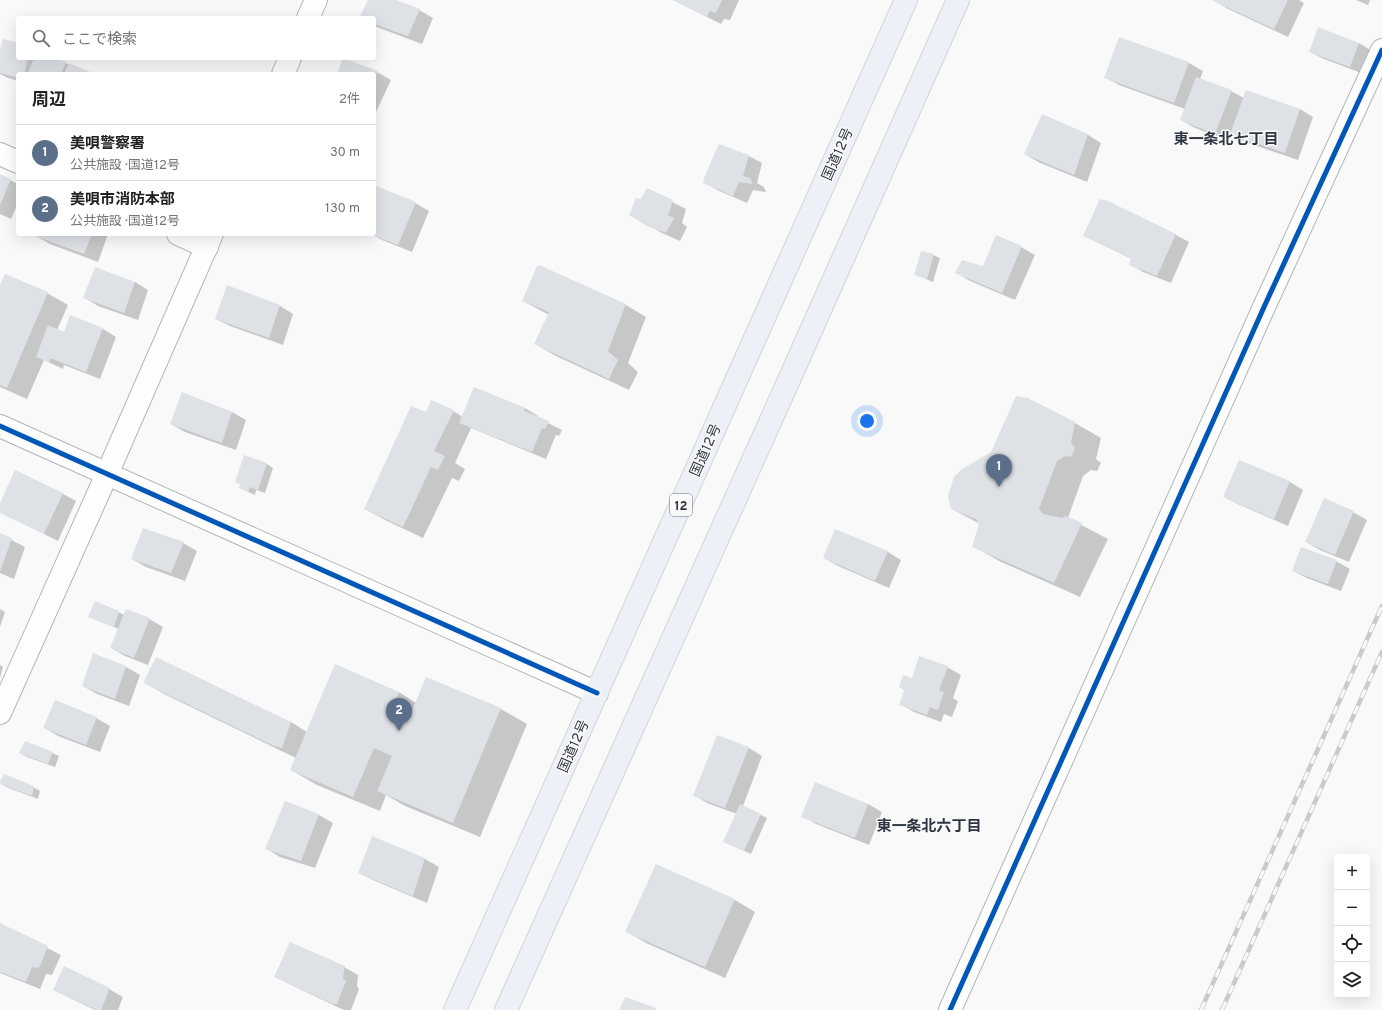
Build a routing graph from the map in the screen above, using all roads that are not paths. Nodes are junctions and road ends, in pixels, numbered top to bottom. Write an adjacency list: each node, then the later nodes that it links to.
1 (316, 0): 4 (street)
2 (906, 0): 14 (highway, 国道12号 / 12)
3 (958, 0): 17 (highway)
4 (309, 16)
5 (1382, 50): 18 (street)
6 (289, 60): 7 (street)
7 (284, 72)
8 (0, 154): 9 (street)
9 (16, 161)
10 (189, 236): 11 (street)
11 (210, 240): 13 (street)
12 (0, 426): 13 (street)
13 (107, 474): 14 (street); 15 (street)
14 (597, 693): 16 (highway, 国道12号 / 12)
15 (0, 713)
16 (455, 1010)
17 (506, 1010)
18 (950, 1010)

